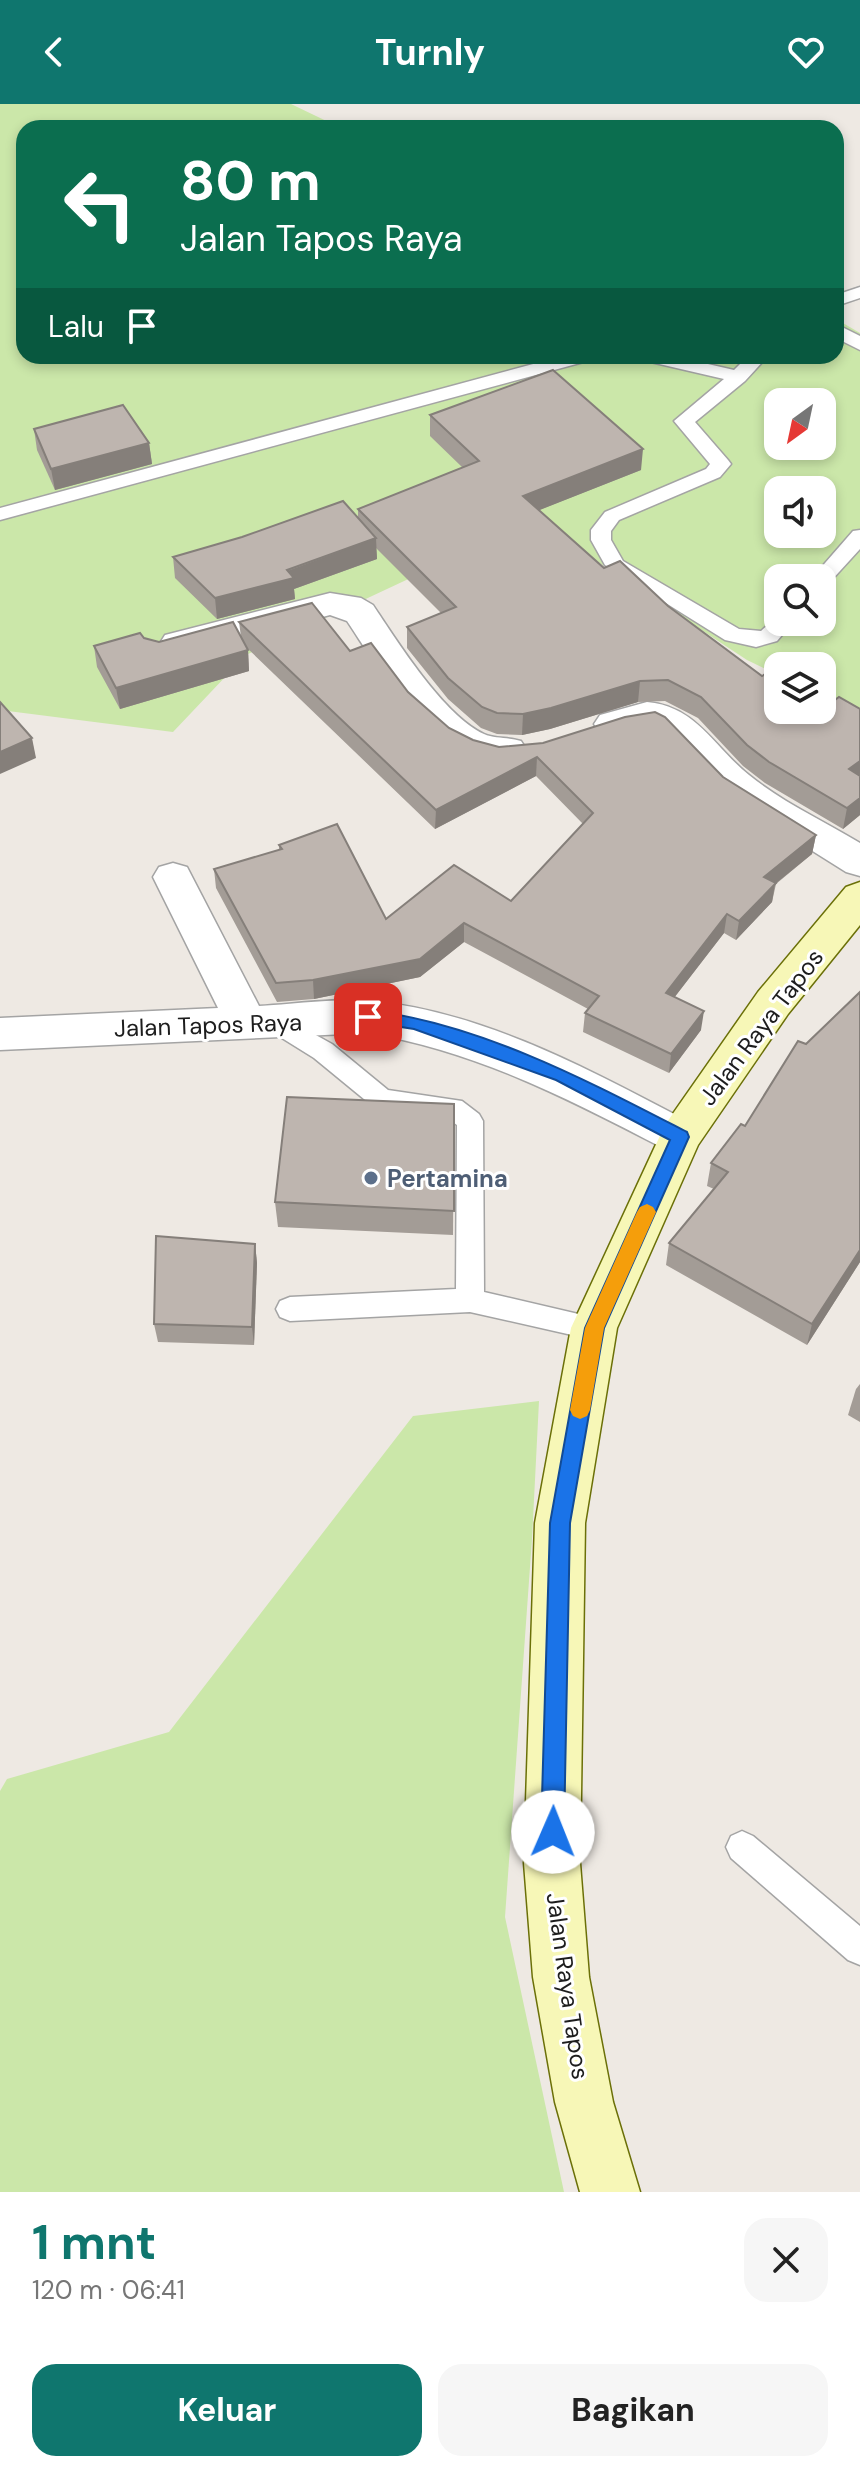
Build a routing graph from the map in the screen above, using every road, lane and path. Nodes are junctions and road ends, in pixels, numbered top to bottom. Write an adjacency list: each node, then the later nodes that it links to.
1 (554, 364): 5 (lane)
2 (683, 364): 4 (lane)
3 (751, 364): 4 (lane)
4 (738, 377): 8 (lane)
5 (0, 514)
6 (860, 536): 7 (lane)
7 (835, 564)
8 (769, 636)
9 (161, 648): 11 (street)
10 (579, 734): 12 (street)
11 (538, 745)
12 (860, 862)
13 (173, 877): 15 (street)
14 (860, 897): 17 (main road, Jalan Raya Tapos)
15 (262, 1022): 16 (street, Jalan Tapos Raya); 17 (street, Jalan Tapos Raya); 18 (lane)
16 (0, 1034)
17 (680, 1137): 20 (main road, Jalan Raya Tapos)
18 (470, 1300): 19 (lane); 20 (lane)
19 (290, 1309)
20 (594, 1328): 23 (main road, Jalan Raya Tapos)
21 (742, 1847): 22 (lane)
22 (860, 1948)
23 (610, 2192)

